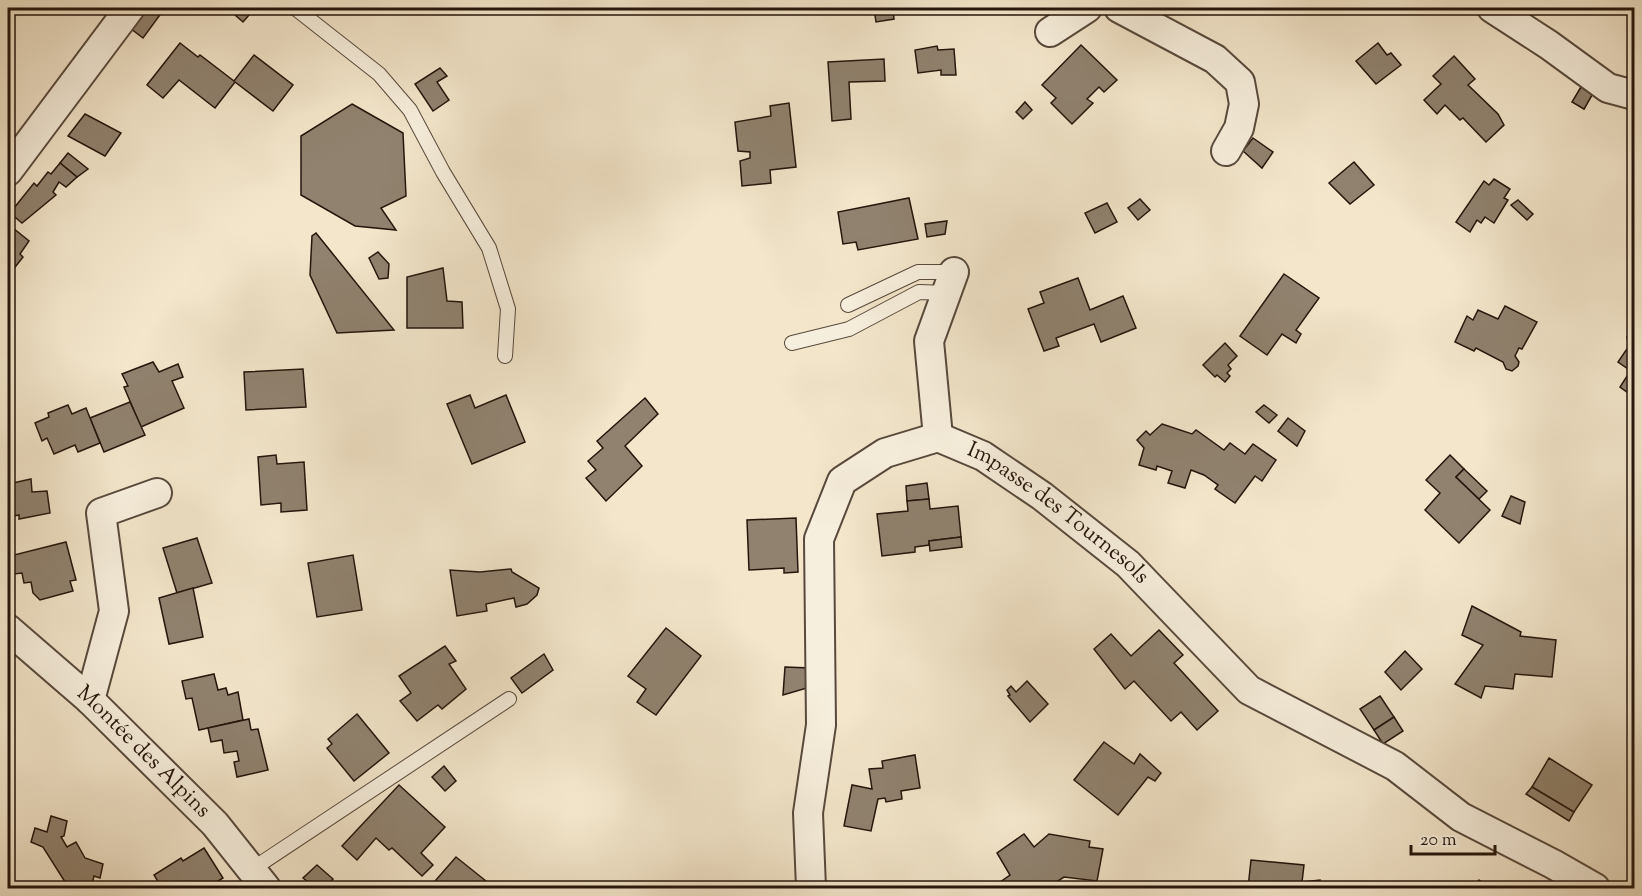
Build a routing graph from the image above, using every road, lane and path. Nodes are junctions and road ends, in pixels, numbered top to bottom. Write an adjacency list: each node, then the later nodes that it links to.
1 (130, 8): 9 (street)
2 (295, 8): 13 (lane)
3 (1087, 8): 6 (street)
4 (1119, 8): 8 (street)
5 (1492, 8): 7 (street)
6 (1050, 32)
7 (1635, 95)
8 (1226, 151)
9 (8, 171)
10 (951, 283): 11 (lane); 12 (lane); 14 (street)
11 (848, 305)
12 (792, 344)
13 (505, 356)
14 (938, 437): 20 (street, Impasse des Tournesols); 21 (street, Impasse des Tournesols)
15 (157, 494): 18 (street)
16 (8, 629): 18 (street, Montée des Alpins)
17 (509, 699): 19 (lane)
18 (90, 700): 19 (street, Montée des Alpins)
19 (259, 879)
20 (811, 888)
21 (1595, 888)

